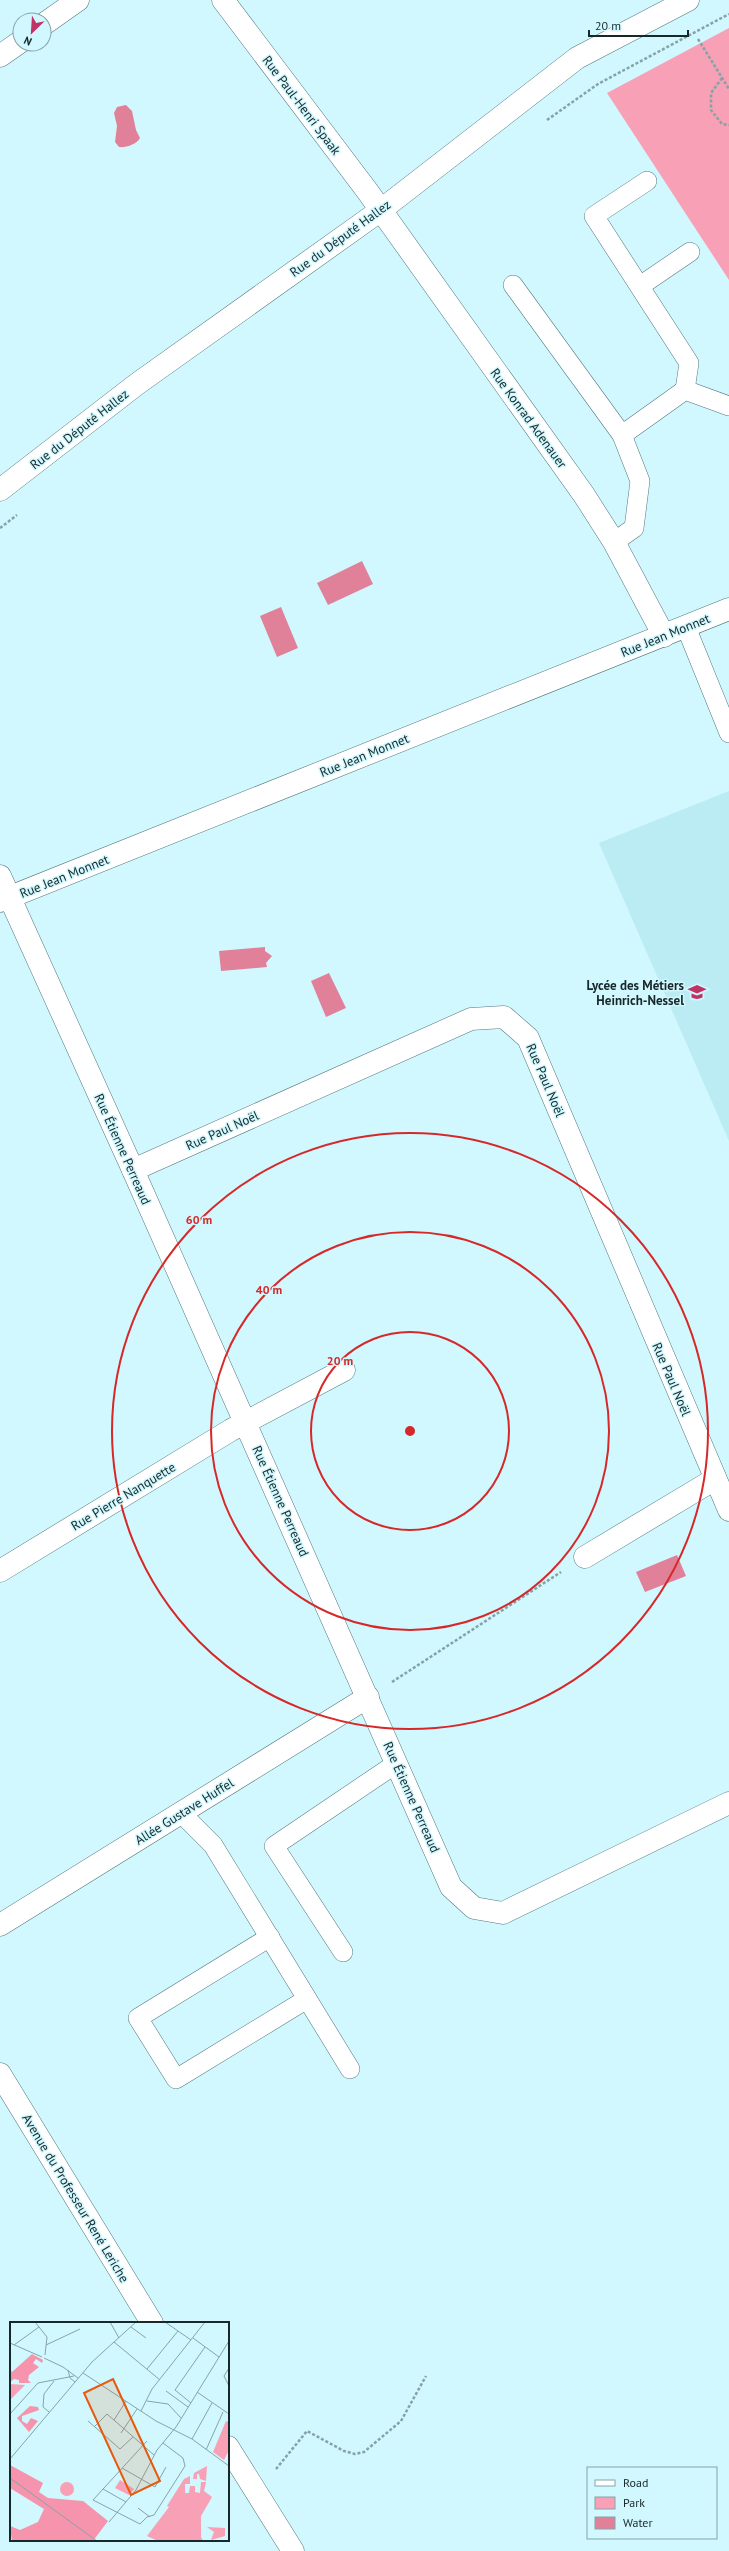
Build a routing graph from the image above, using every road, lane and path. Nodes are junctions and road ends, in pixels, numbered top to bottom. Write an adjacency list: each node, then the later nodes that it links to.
1 (78, 0): 5 (street)
2 (223, 0): 14 (street, Rue Paul-Henri Spaak)
3 (688, 0): 14 (street, Rue du Député Hallez)
4 (729, 14): 11 (path)
5 (52, 18)
6 (698, 39): 9 (path)
7 (12, 48): 8 (street)
8 (0, 56)
9 (722, 78): 10 (path); 12 (path)
10 (729, 89)
11 (546, 121)
12 (729, 125)
13 (647, 181): 17 (lane)
14 (381, 210): 21 (street, Rue du Député Hallez); 22 (street, Rue Konrad Adenauer)
15 (690, 252): 17 (lane)
16 (513, 285): 20 (lane)
17 (640, 286): 18 (lane)
18 (685, 390): 19 (lane); 20 (lane)
19 (729, 406)
20 (622, 435): 22 (lane)
21 (0, 490)
22 (614, 542): 25 (street, Rue Konrad Adenauer)
23 (729, 609): 24 (street, Rue Jean Monnet)
24 (686, 626): 25 (street, Rue Jean Monnet); 26 (lane)
25 (664, 636): 28 (street, Rue Jean Monnet)
26 (729, 733)
27 (0, 876): 28 (street, Rue Étienne Perreaud)
28 (5, 899): 29 (street, Rue Étienne Perreaud)
29 (133, 1170): 31 (street, Rue Étienne Perreaud); 32 (street, Rue Paul Noël)
30 (344, 1370): 31 (street)
31 (246, 1422): 35 (street, Rue Pierre Nanquette); 36 (street, Rue Étienne Perreaud)
32 (715, 1479): 33 (street, Rue Paul Noël); 34 (street)
33 (729, 1510)
34 (585, 1556): 36 (path)
35 (0, 1571)
36 (368, 1697): 37 (street, Rue Étienne Perreaud); 39 (street, Allée Gustave Huffel)
37 (397, 1762): 38 (street, Rue Étienne Perreaud); 42 (lane)
38 (729, 1803)
39 (181, 1813): 40 (street, Allée Gustave Huffel); 41 (lane)
40 (0, 1925)
41 (270, 1937): 43 (lane); 43 (lane)
42 (343, 1952)
43 (307, 1999): 44 (lane)
44 (350, 2069)
45 (0, 2074): 46 (street, Avenue du Professeur René Leriche)
46 (151, 2322)
47 (426, 2376): 49 (path)
48 (229, 2449): 50 (street)
49 (275, 2471)
50 (292, 2551)

